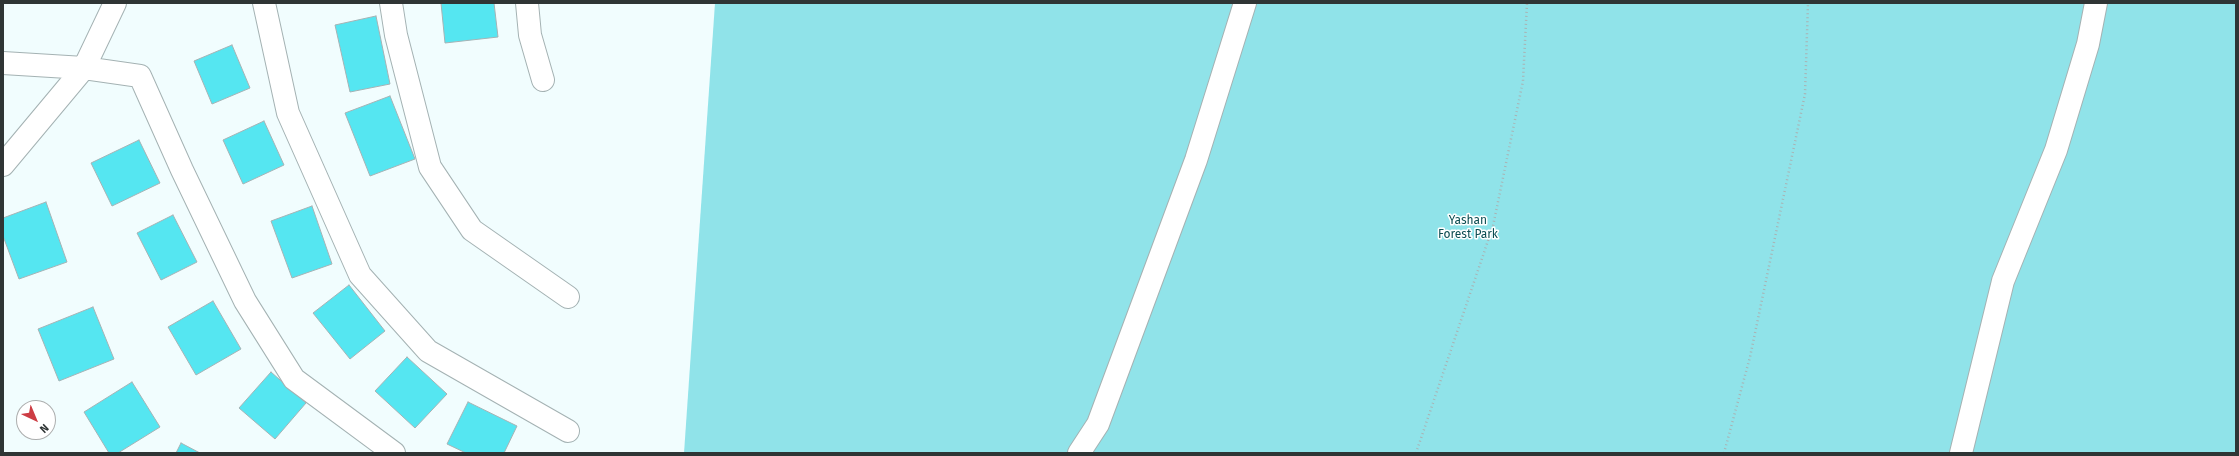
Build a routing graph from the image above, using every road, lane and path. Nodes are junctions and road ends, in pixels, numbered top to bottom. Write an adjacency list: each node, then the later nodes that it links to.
1 (115, 3): 10 (street)
2 (264, 3): 14 (street)
3 (391, 3): 13 (street)
4 (527, 3): 11 (street)
5 (1245, 3): 16 (street)
6 (1527, 3): 17 (path)
7 (1808, 3): 18 (path)
8 (2096, 3): 19 (street)
9 (3, 63): 10 (street)
10 (84, 68): 12 (street); 15 (street)
11 (543, 80)
12 (3, 165)
13 (568, 297)
14 (568, 431)
15 (394, 453)
16 (1079, 453)
17 (1416, 453)
18 (1724, 453)
19 (1961, 453)

